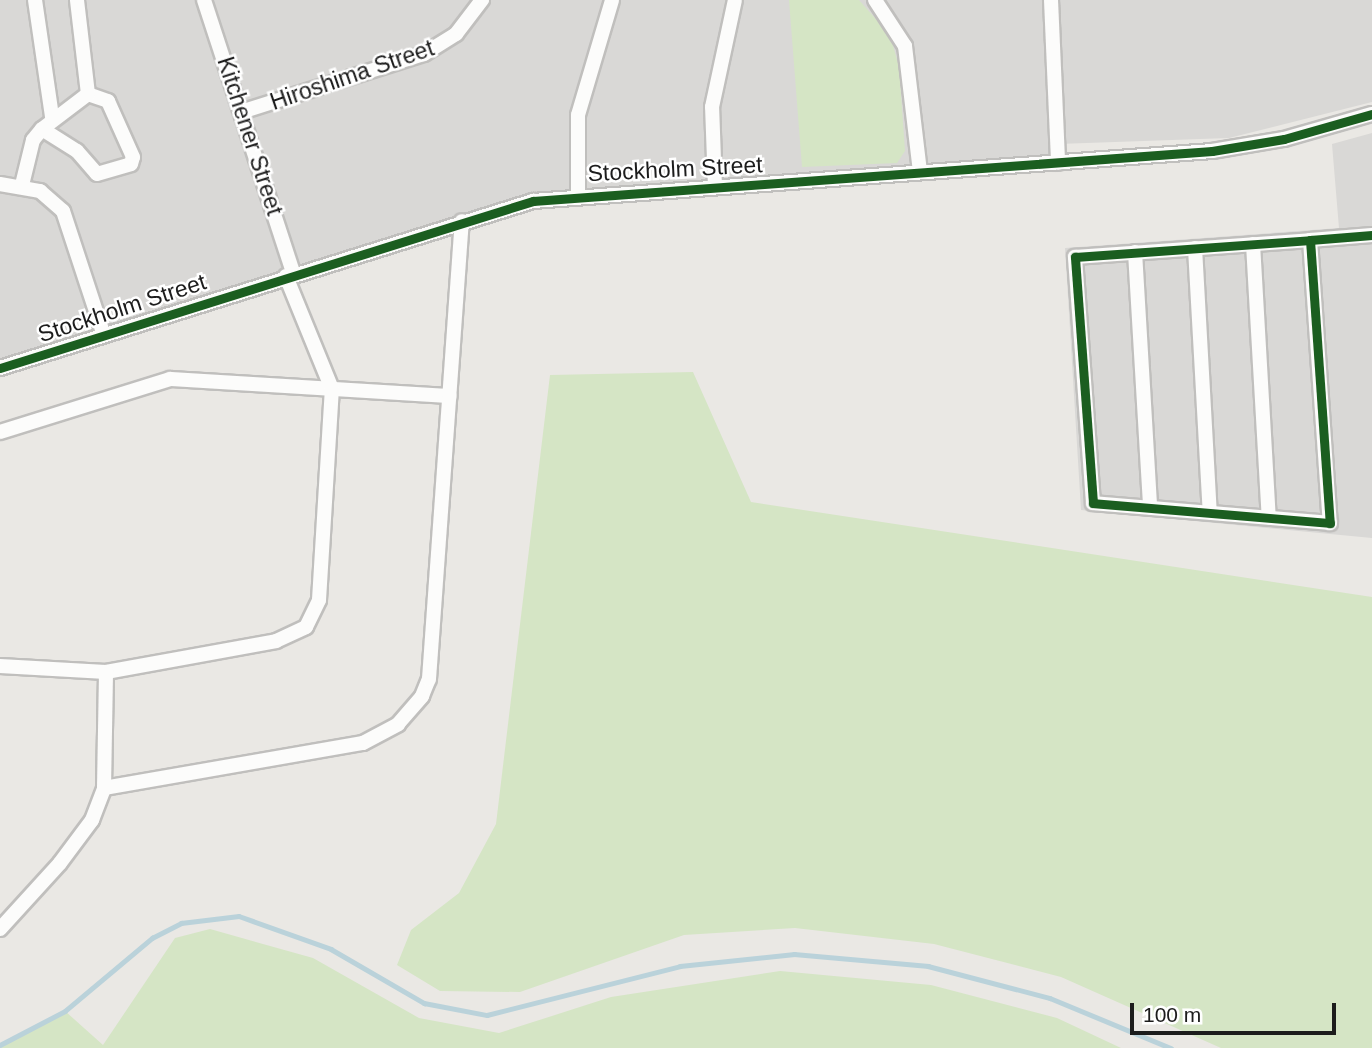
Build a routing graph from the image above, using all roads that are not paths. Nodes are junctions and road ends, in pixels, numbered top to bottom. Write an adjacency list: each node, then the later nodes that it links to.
1 (35, 0): 12 (street)
2 (78, 0): 9 (street)
3 (204, 0): 10 (street, Kitchener Street)
4 (482, 0): 10 (street, Hiroshima Street)
5 (612, 0): 19 (street)
6 (735, 0): 18 (street)
7 (875, 0): 15 (street)
8 (1051, 0): 14 (street)
9 (88, 94): 12 (street); 13 (street)
10 (244, 111): 27 (street, Kitchener Street)
11 (1372, 114): 14 (street, Stockholm Street)
12 (52, 117): 13 (street)
13 (41, 129): 17 (street)
14 (1058, 163): 15 (street, Stockholm Street)
15 (920, 172): 18 (street, Stockholm Street)
16 (0, 184): 17 (street)
17 (22, 185): 28 (street)
18 (715, 187): 19 (street, Stockholm Street)
19 (578, 194): 20 (street, Stockholm Street)
20 (462, 220): 27 (street, Stockholm Street); 31 (street)
21 (1372, 235): 22 (street); 24 (street)
22 (1310, 240): 23 (street); 35 (street)
23 (1253, 244): 25 (street); 35 (street)
24 (1372, 247)
25 (1195, 248): 26 (street); 34 (street)
26 (1135, 252): 33 (street); 33 (street)
27 (290, 274): 28 (street, Stockholm Street); 30 (street, Kitchener Street)
28 (103, 333): 29 (street, Stockholm Street)
29 (0, 368)
30 (332, 390): 31 (street); 32 (street); 37 (street)
31 (449, 396): 38 (street)
32 (0, 432)
33 (1150, 508): 34 (street)
34 (1210, 513): 35 (street)
35 (1269, 518)
36 (0, 666): 37 (street)
37 (106, 672): 38 (street)
38 (104, 788): 39 (street)
39 (0, 929)

